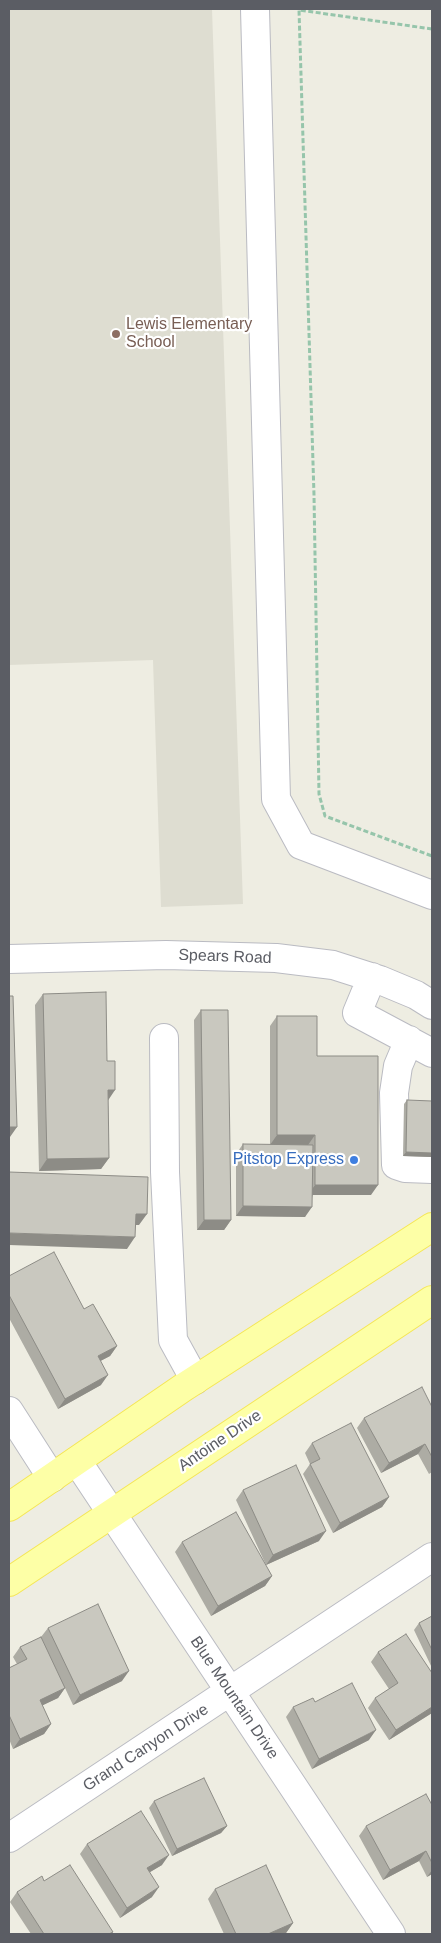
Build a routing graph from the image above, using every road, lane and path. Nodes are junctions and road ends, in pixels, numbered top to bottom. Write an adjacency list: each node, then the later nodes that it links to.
1 (255, 9): 5 (street)
2 (299, 9): 3 (path); 4 (path)
3 (432, 29)
4 (432, 856)
5 (432, 895)
6 (9, 959): 7 (street, Spears Road)
7 (372, 977): 8 (street, Spears Road); 10 (street)
8 (432, 1005)
9 (164, 1038): 15 (street)
10 (409, 1040): 11 (street); 12 (street)
11 (432, 1053)
12 (432, 1169)
13 (432, 1227): 15 (main road)
14 (432, 1300): 20 (main road, Antoine Drive)
15 (195, 1380): 17 (main road)
16 (9, 1411): 18 (street)
17 (77, 1462): 18 (main road); 20 (street, Blue Mountain Drive)
18 (52, 1478): 19 (main road)
19 (9, 1507)
20 (113, 1513): 22 (main road, Antoine Drive); 23 (street, Blue Mountain Drive)
21 (432, 1558): 23 (street, Grand Canyon Drive)
22 (9, 1582)
23 (230, 1693): 24 (street, Grand Canyon Drive); 25 (street, Blue Mountain Drive)
24 (9, 1838)
25 (391, 1934)

